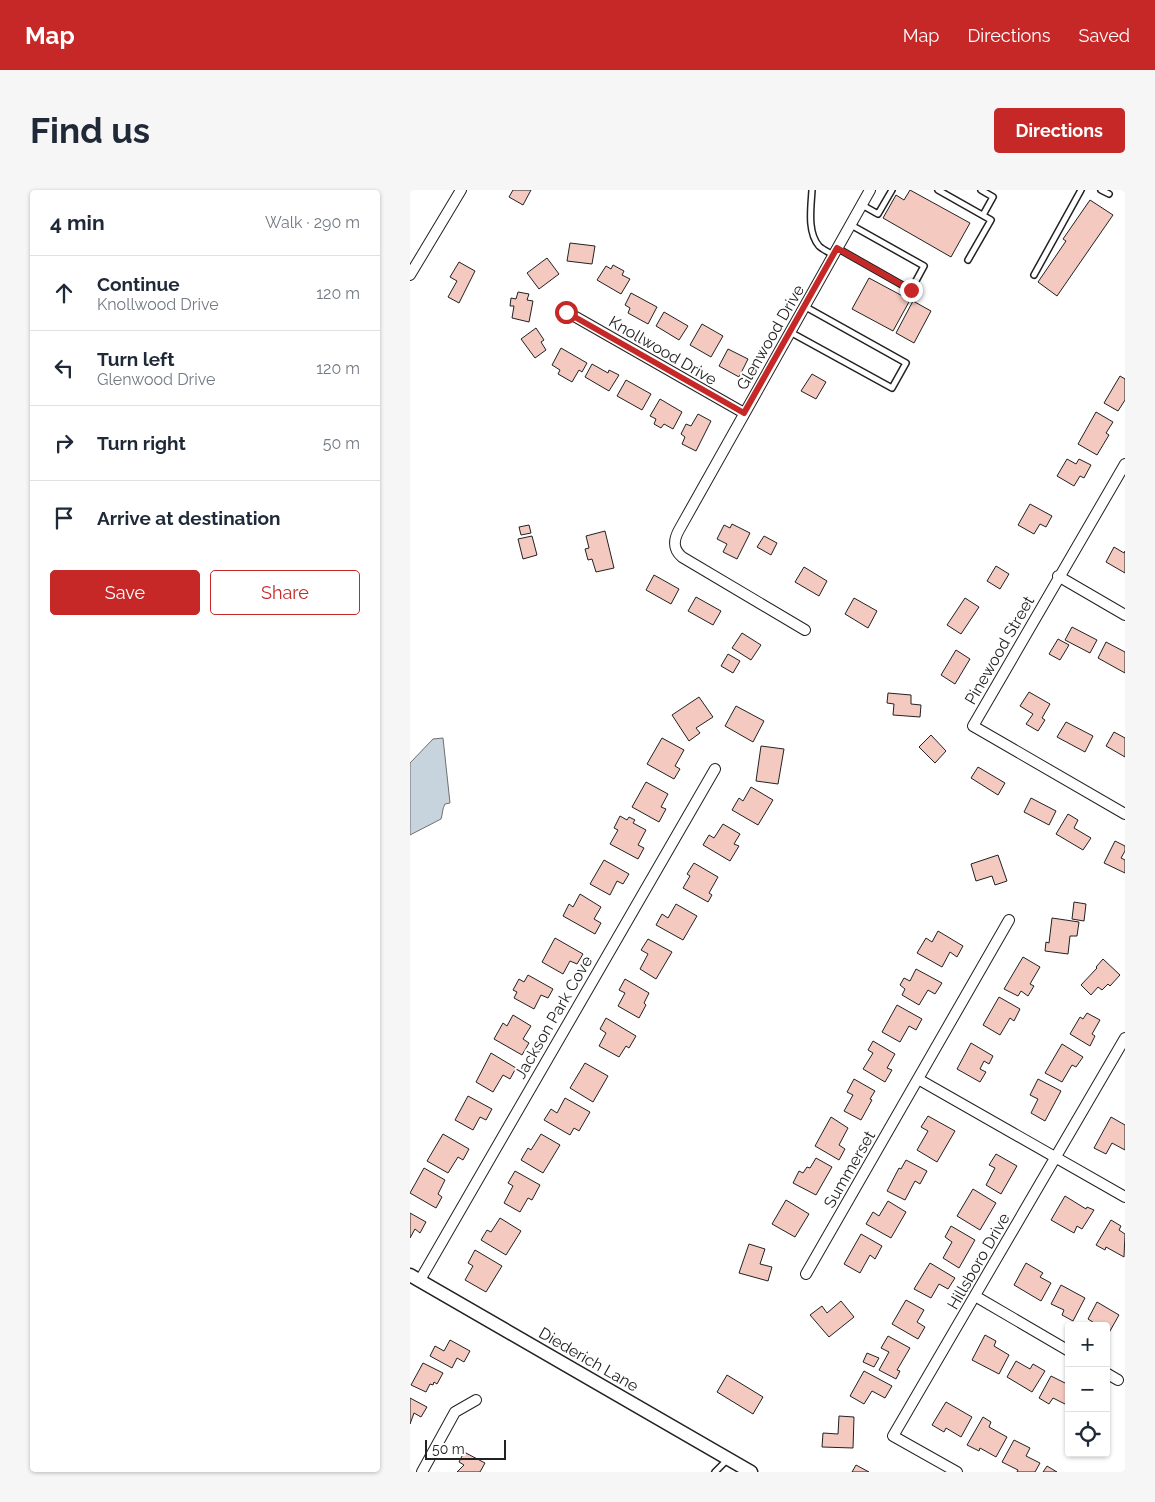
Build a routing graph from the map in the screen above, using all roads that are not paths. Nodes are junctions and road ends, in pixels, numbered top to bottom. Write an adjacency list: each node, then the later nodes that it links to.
1 (461, 190): 15 (street)
2 (812, 190): 13 (lane)
3 (870, 190): 10 (street, Glenwood Drive)
4 (892, 190): 10 (lane)
5 (938, 190): 11 (lane)
6 (980, 190): 11 (lane)
7 (1081, 190): 16 (lane)
8 (1101, 190): 9 (lane)
9 (1109, 194)
10 (862, 205): 12 (street, Glenwood Drive)
11 (983, 216): 14 (lane)
12 (850, 224): 13 (street, Glenwood Drive); 13 (lane)
13 (835, 252): 17 (street, Glenwood Drive)
14 (968, 260)
15 (410, 275)
16 (1034, 275)
17 (804, 306): 19 (street, Glenwood Drive); 19 (lane)
18 (566, 312): 20 (street, Knollwood Drive)
19 (790, 332): 20 (street, Glenwood Drive)
20 (744, 413): 24 (street, Glenwood Drive)
21 (1125, 464): 22 (street, Pinewood Street)
22 (1058, 576): 23 (street); 26 (street, Pinewood Street)
23 (1125, 614)
24 (805, 630)
25 (715, 769): 33 (street, Jackson Park Cove)
26 (1125, 814)
27 (1009, 920): 29 (street, Summerset)
28 (1125, 1038): 30 (street, Hillsboro Drive)
29 (918, 1079): 30 (street); 32 (street, Summerset)
30 (1055, 1158): 31 (street); 34 (street, Hillsboro Drive)
31 (1125, 1197)
32 (806, 1274)
33 (415, 1278): 39 (street, Diederich Lane)
34 (975, 1296): 35 (street); 43 (street, Hillsboro Drive)
35 (1065, 1349)
36 (1110, 1375): 37 (street)
37 (1118, 1380)
38 (476, 1400): 40 (street)
39 (728, 1459): 41 (lane); 42 (street, Diederich Lane)
40 (422, 1472)
41 (715, 1472)
42 (751, 1472)
43 (957, 1472)

